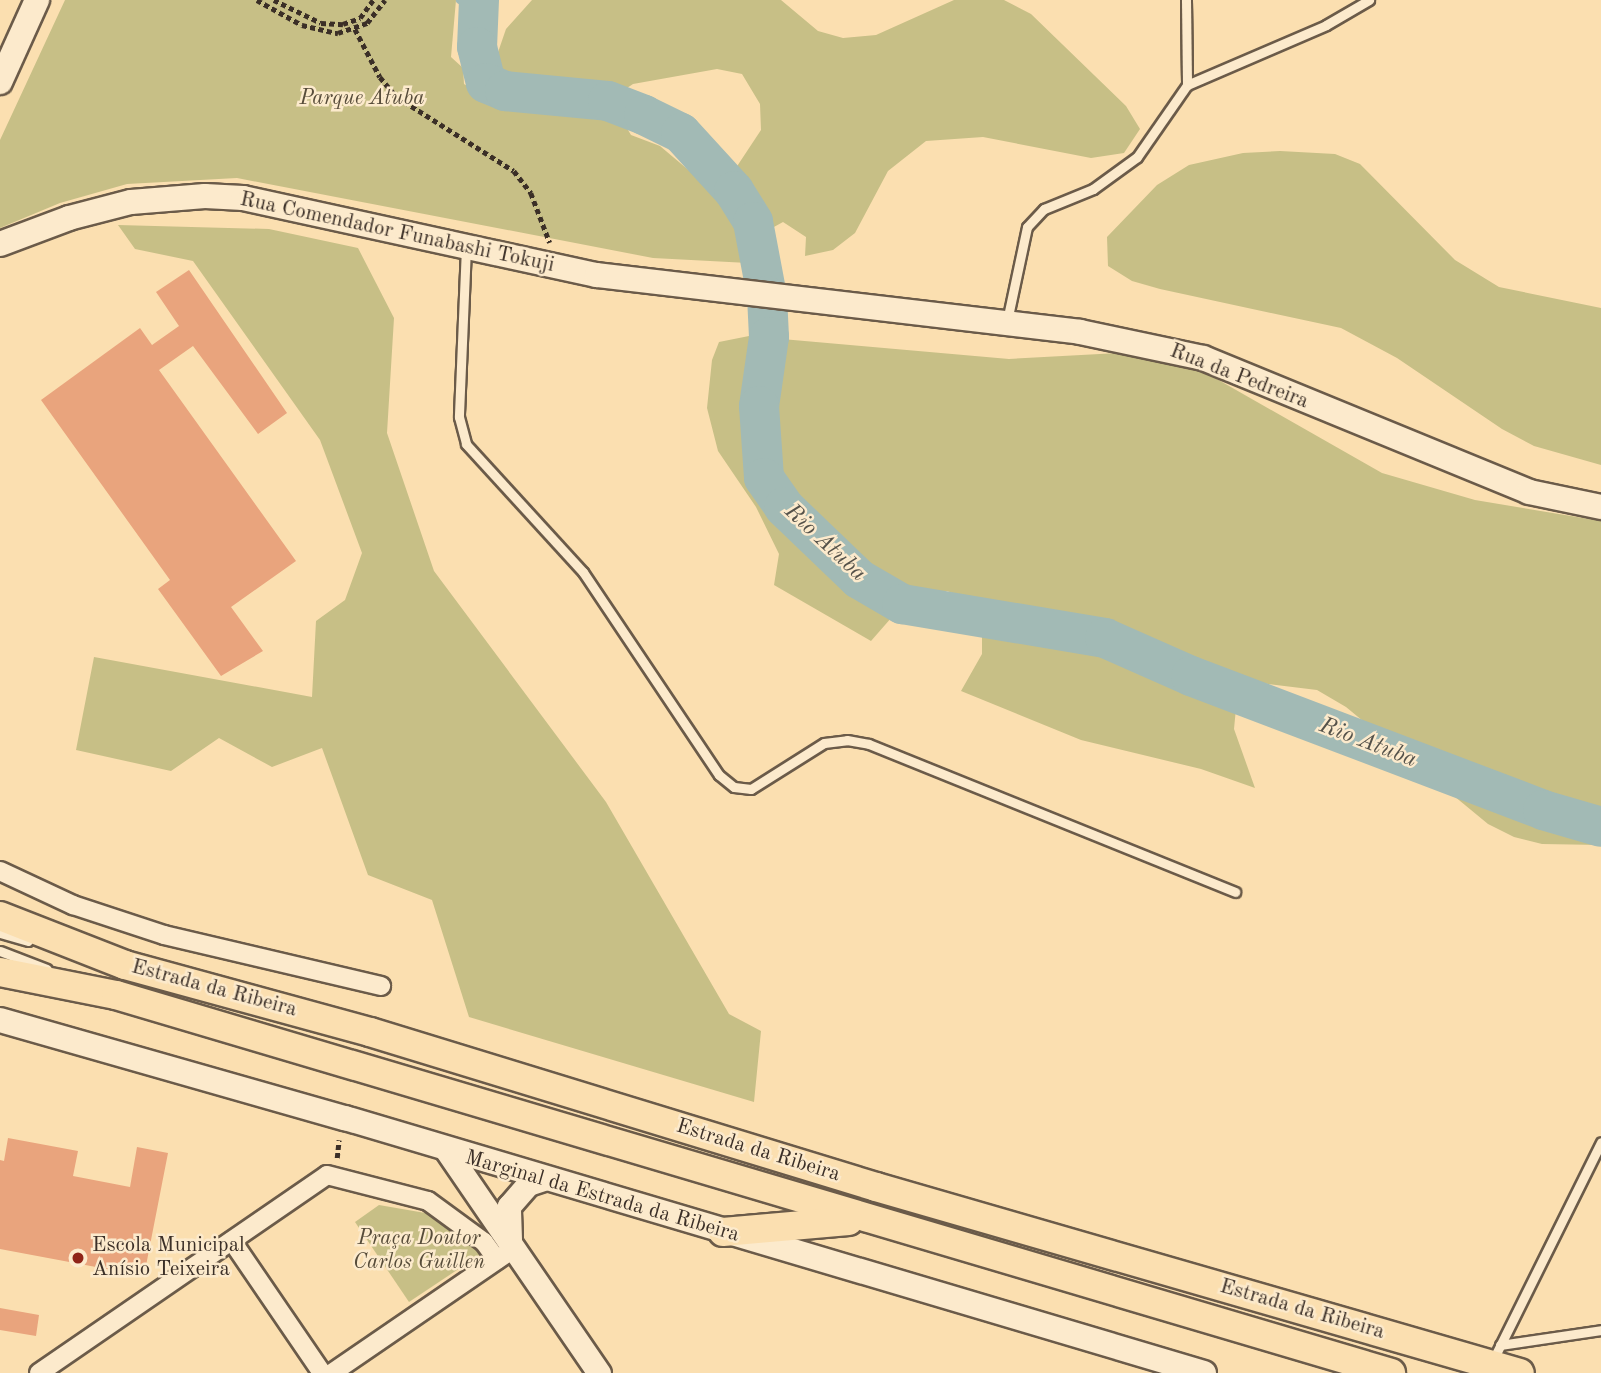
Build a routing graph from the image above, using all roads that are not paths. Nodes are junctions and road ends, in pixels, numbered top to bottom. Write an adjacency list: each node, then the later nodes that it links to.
1 (37, 0): 4 (main road)
2 (1186, 0): 5 (lane)
3 (1369, 0): 5 (lane)
4 (0, 82)
5 (1187, 85): 9 (lane)
6 (0, 244): 7 (main road, Rua Comendador Funabashi Tokuji)
7 (466, 246): 8 (main road, Rua Comendador Funabashi Tokuji); 12 (lane)
8 (821, 298): 9 (main road, Rua da Pedreira)
9 (1007, 321): 10 (main road, Rua da Pedreira)
10 (1601, 507)
11 (0, 872): 18 (street)
12 (1235, 892)
13 (0, 916): 16 (main road, Estrada da Ribeira)
14 (0, 933): 16 (lane)
15 (0, 951): 19 (lane)
16 (125, 965): 29 (main road, Estrada da Ribeira)
17 (0, 972): 19 (main road, Estrada da Ribeira)
18 (381, 986)
19 (116, 995): 24 (main road, Estrada da Ribeira)
20 (0, 1020): 22 (main road, Marginal da Estrada da Ribeira)
21 (1601, 1142): 29 (lane)
22 (447, 1151): 23 (main road, Marginal da Estrada da Ribeira); 27 (street)
23 (543, 1179): 25 (main road, Marginal da Estrada da Ribeira); 27 (street)
24 (865, 1220): 25 (main road); 35 (main road, Estrada da Ribeira)
25 (723, 1232): 34 (main road, Marginal da Estrada da Ribeira)
26 (232, 1241): 27 (street); 30 (street); 31 (street)
27 (506, 1254): 32 (street); 33 (street)
28 (1601, 1329): 29 (lane)
29 (1495, 1355): 36 (main road, Estrada da Ribeira)
30 (38, 1373)
31 (322, 1373)
32 (332, 1373)
33 (598, 1373)
34 (1204, 1373)
35 (1391, 1373)
36 (1520, 1373)

